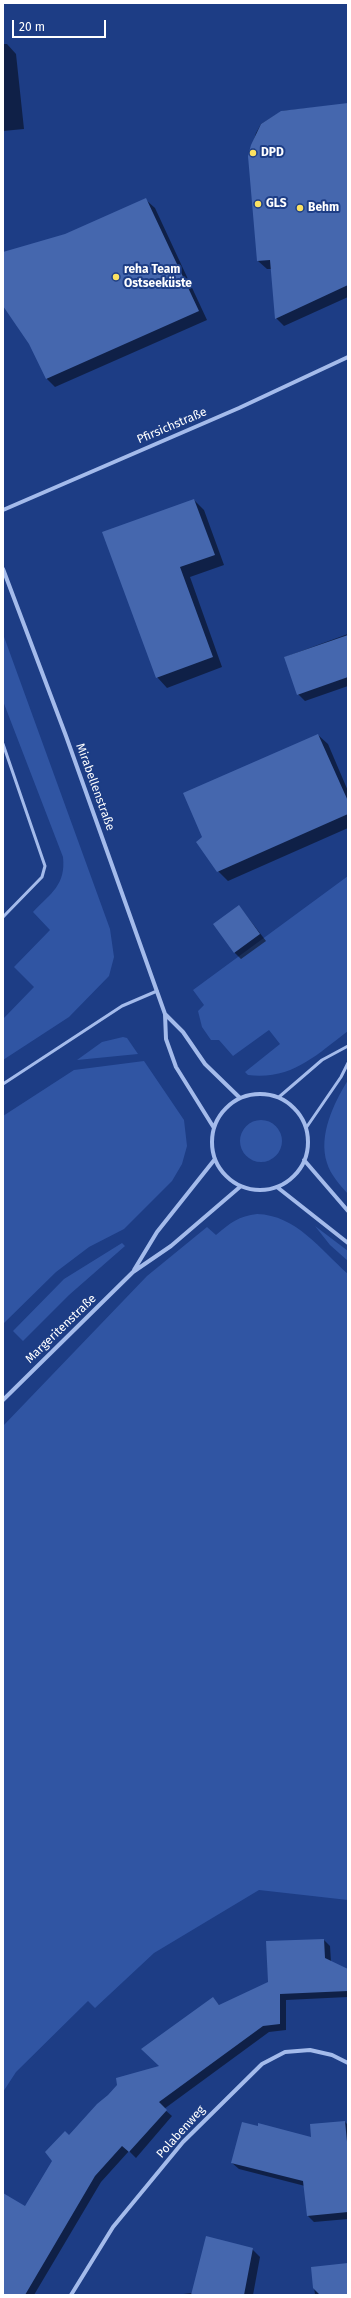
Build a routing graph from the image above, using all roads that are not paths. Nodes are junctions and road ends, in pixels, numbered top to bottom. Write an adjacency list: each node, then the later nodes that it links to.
1 (348, 357): 2 (street, Pfirsichstraße)
2 (3, 510)
3 (3, 569): 6 (street, Mirabellenstraße)
4 (3, 744): 5 (lane)
5 (3, 917)
6 (157, 991): 7 (street, Mirabellenstraße); 10 (lane)
7 (165, 1014): 12 (street, Mirabellenstraße); 13 (street, Mirabellenstraße)
8 (348, 1046): 11 (lane)
9 (348, 1063): 14 (lane)
10 (3, 1084)
11 (279, 1097): 12 (street); 14 (street)
12 (240, 1098): 13 (street)
13 (214, 1128): 15 (street)
14 (306, 1128): 16 (street)
15 (215, 1159): 17 (street); 21 (street, Margeritenstraße)
16 (304, 1160): 18 (street); 19 (street)
17 (241, 1186): 18 (street); 21 (street, Margeritenstraße)
18 (277, 1186): 20 (street)
19 (348, 1211)
20 (348, 1243)
21 (133, 1272): 22 (street, Margeritenstraße)
22 (3, 1400)
23 (348, 2063): 24 (street, Polabenweg)
24 (71, 2295)

